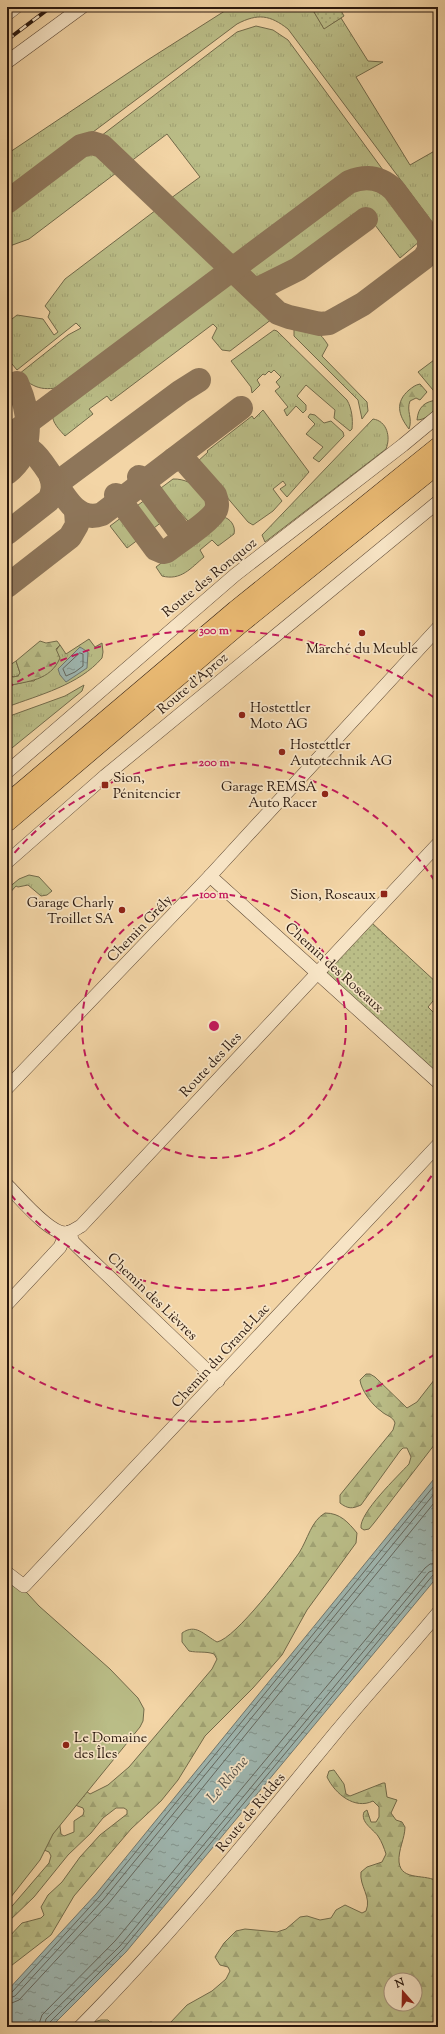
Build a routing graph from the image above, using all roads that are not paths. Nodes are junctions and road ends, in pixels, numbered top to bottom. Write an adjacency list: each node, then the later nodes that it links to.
1 (16, 7): 3 (street)
2 (82, 7): 4 (street)
3 (7, 14)
4 (7, 62)
5 (438, 416): 10 (street, Route des Ronquoz)
6 (438, 447): 11 (highway)
7 (438, 464): 12 (highway)
8 (438, 502): 14 (street, Route d'Aproz)
9 (438, 628): 15 (street, Chemin Grély)
10 (7, 772)
11 (7, 804)
12 (7, 822)
13 (438, 844): 16 (street, Route des Iles)
14 (7, 862)
15 (210, 876): 16 (street, Chemin des Roseaux); 18 (street, Chemin Grély)
16 (317, 972): 17 (street, Chemin des Roseaux); 21 (street, Route des Iles)
17 (438, 1082)
18 (7, 1088)
19 (438, 1146): 23 (street, Chemin du Grand-Lac)
20 (7, 1185): 21 (street)
21 (68, 1233): 22 (street, Route des Iles); 23 (street, Chemin des Lièvres)
22 (7, 1304)
23 (218, 1381): 24 (street, Chemin du Grand-Lac)
24 (7, 1573)
25 (438, 1613): 26 (street, Route de Riddes)
26 (80, 2027)

